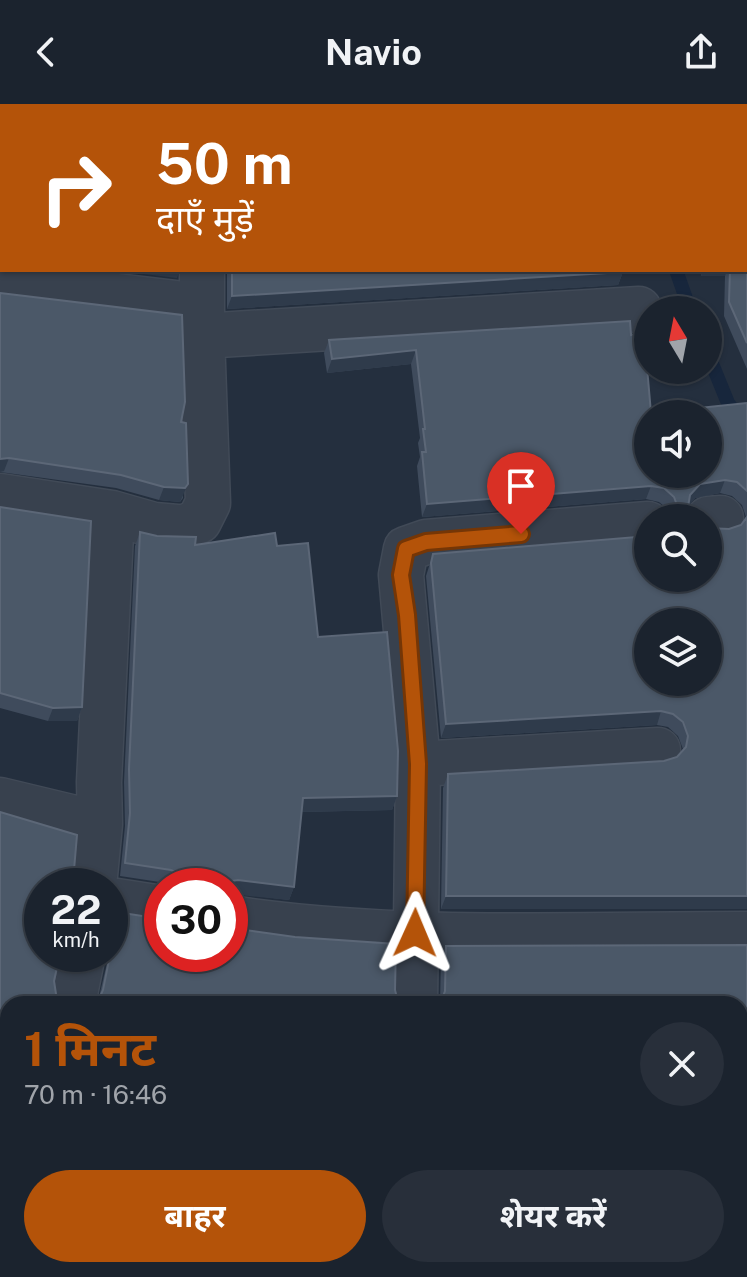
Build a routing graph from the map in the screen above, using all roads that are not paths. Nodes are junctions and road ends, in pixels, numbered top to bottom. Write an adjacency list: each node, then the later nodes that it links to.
1 (0, 282): 2 (street)
2 (202, 304): 3 (street); 5 (street)
3 (634, 309)
4 (0, 496): 5 (street)
5 (112, 513): 10 (street)
6 (634, 525): 8 (street)
7 (658, 750): 8 (street)
8 (418, 764): 13 (street)
9 (0, 800): 10 (street)
10 (100, 824): 11 (street)
11 (96, 868)
12 (248, 921): 13 (street)
13 (415, 933): 14 (street); 17 (street)
14 (747, 934)
15 (79, 972): 16 (street)
16 (75, 996)
17 (415, 996)

